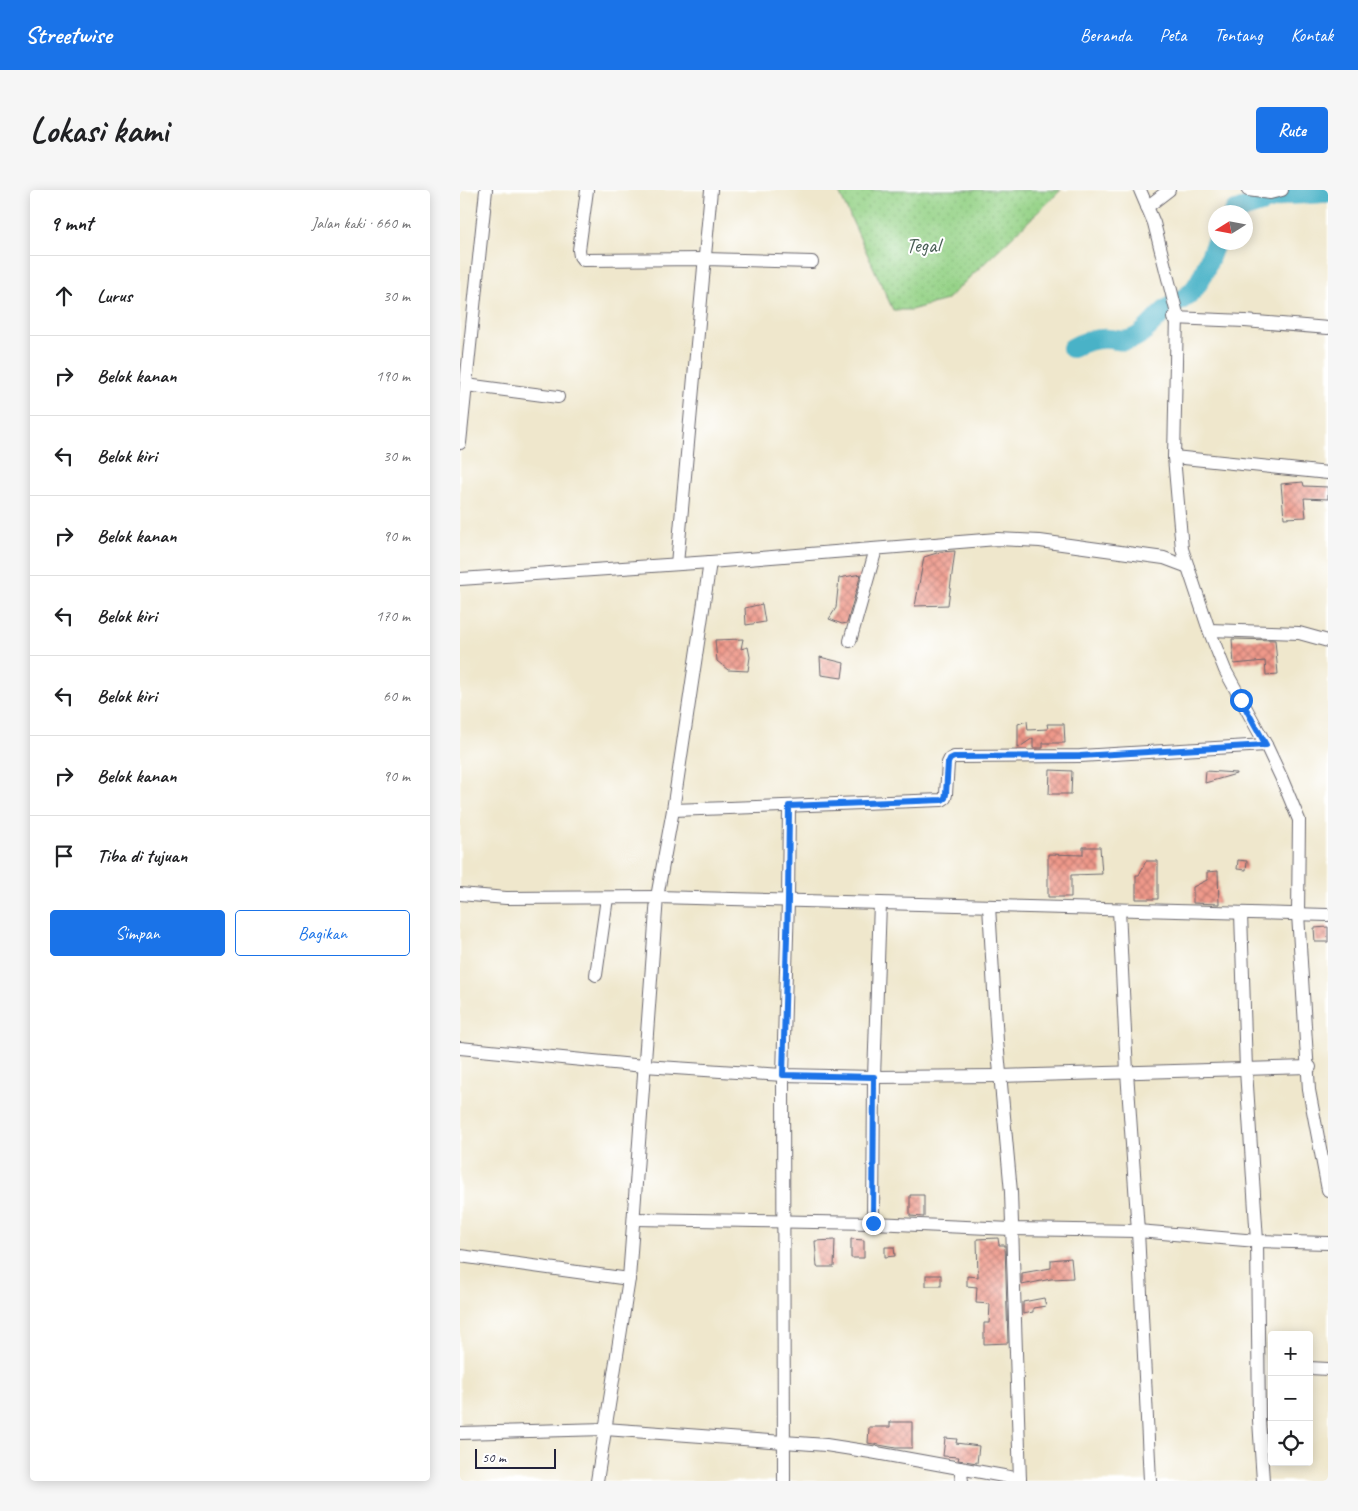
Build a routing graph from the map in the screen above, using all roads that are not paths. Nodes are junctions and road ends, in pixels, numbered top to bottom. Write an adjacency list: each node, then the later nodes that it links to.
1 (486, 190): 13 (street)
2 (587, 190): 9 (street)
3 (711, 190): 9 (street)
4 (1140, 190): 8 (street)
5 (1169, 190): 8 (street)
6 (1248, 190): 7 (street)
7 (1282, 190)
8 (1147, 207): 11 (street)
9 (705, 259): 10 (street); 21 (street)
10 (812, 262)
11 (1175, 318): 12 (street); 17 (street)
12 (1328, 328)
13 (466, 385): 14 (street); 15 (street)
14 (558, 397)
15 (461, 427): 16 (street)
16 (460, 443)
17 (1174, 457): 18 (street); 22 (street)
18 (1328, 473)
19 (876, 549): 20 (street); 22 (street); 25 (street)
20 (710, 562): 21 (street); 29 (street)
21 (677, 564): 23 (street)
22 (1188, 567): 24 (street)
23 (460, 579)
24 (1209, 630): 26 (street); 27 (street)
25 (850, 641)
26 (1328, 641)
27 (1266, 745): 28 (street); 38 (street)
28 (789, 806): 29 (street); 33 (street)
29 (673, 810): 31 (street)
30 (460, 894): 32 (street)
31 (657, 897): 32 (street); 33 (street); 42 (street)
32 (607, 898): 40 (street)
33 (788, 901): 34 (street); 46 (street)
34 (880, 903): 35 (street); 48 (street)
35 (989, 906): 36 (street); 47 (street)
36 (1119, 910): 37 (street); 45 (street)
37 (1241, 913): 38 (street); 44 (street)
38 (1298, 914): 39 (street); 43 (street)
39 (1328, 915)
40 (596, 975)
41 (460, 1048): 42 (street)
42 (644, 1066): 46 (street); 50 (street)
43 (1309, 1067): 44 (street); 49 (street)
44 (1246, 1070): 45 (street); 55 (street)
45 (1127, 1072): 47 (street); 54 (street)
46 (783, 1075): 48 (street); 51 (street)
47 (1000, 1076): 48 (street); 53 (street)
48 (874, 1077): 52 (street)
49 (1328, 1190)
50 (634, 1219): 51 (street); 58 (street)
51 (783, 1222): 52 (street); 65 (street)
52 (873, 1223): 53 (street)
53 (1012, 1229): 54 (street); 67 (street)
54 (1138, 1231): 55 (street); 71 (street)
55 (1257, 1241): 56 (street); 59 (street)
56 (1328, 1243)
57 (460, 1256): 58 (street)
58 (629, 1279): 63 (street)
59 (1259, 1366): 60 (street); 72 (street)
60 (1268, 1366)
61 (1313, 1368): 62 (street)
62 (1328, 1369)
63 (605, 1429): 64 (street); 65 (street); 68 (street)
64 (460, 1432)
65 (784, 1442): 66 (street); 69 (street)
66 (960, 1468): 67 (street); 70 (street)
67 (1020, 1480)
68 (597, 1481)
69 (784, 1481)
70 (962, 1481)
71 (1150, 1481)
72 (1263, 1481)

